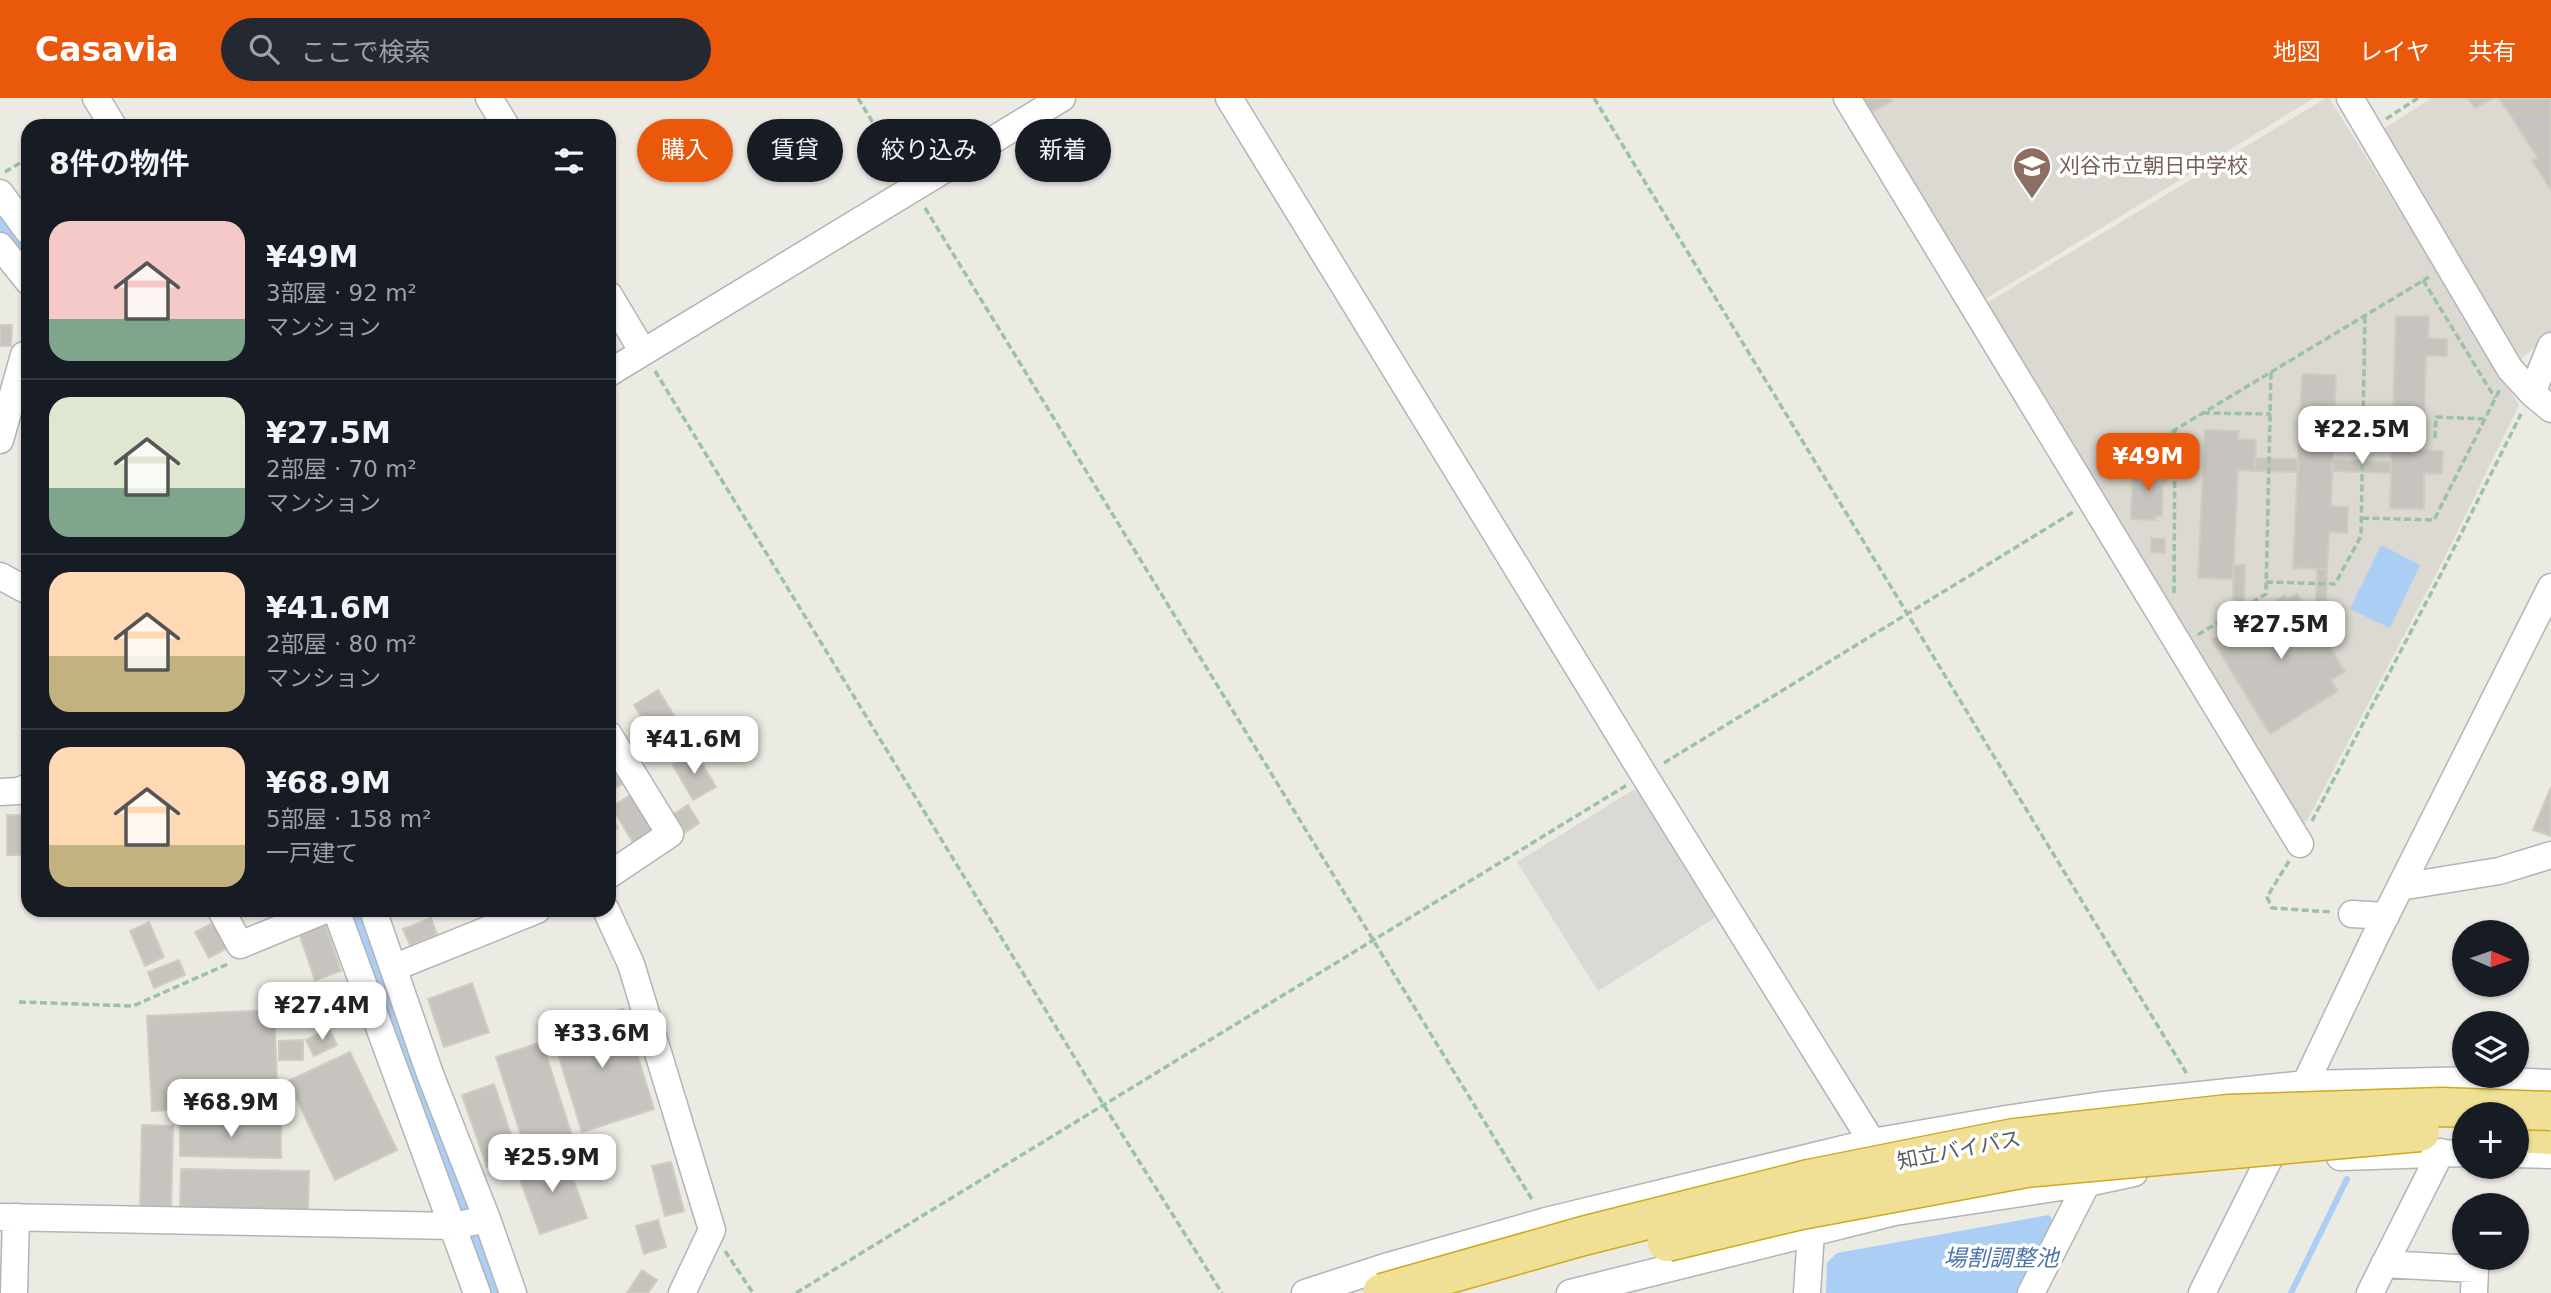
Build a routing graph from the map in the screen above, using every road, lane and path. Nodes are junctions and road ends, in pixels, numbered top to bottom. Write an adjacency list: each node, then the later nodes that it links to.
1 (96, 98): 10 (street)
2 (489, 98): 11 (street)
3 (858, 98): 15 (path)
4 (1062, 98): 15 (street)
5 (1229, 98): 48 (street)
6 (1594, 98): 45 (path)
7 (1847, 98): 38 (street)
8 (2350, 98): 12 (street)
9 (2418, 98): 12 (path)
10 (109, 119)
11 (502, 119)
12 (2369, 129): 19 (street)
13 (21, 162): 14 (path)
14 (0, 175)
15 (913, 189): 25 (street); 63 (path)
16 (0, 193): 17 (street)
17 (21, 222)
18 (0, 246): 20 (street)
19 (2449, 265): 21 (path); 28 (street)
20 (21, 272)
21 (2423, 280): 23 (path); 30 (path)
22 (616, 307): 25 (street)
23 (2365, 315): 29 (path); 39 (path)
24 (2551, 346): 31 (street)
25 (643, 352): 27 (street); 70 (path)
26 (17, 354): 37 (street)
27 (616, 369)
28 (2510, 369): 30 (path); 31 (street)
29 (2271, 372): 32 (path); 33 (path)
30 (2495, 398): 34 (path)
31 (2541, 401): 51 (path)
32 (2203, 413): 33 (path); 35 (path)
33 (2270, 414): 41 (path)
34 (2484, 419): 36 (path); 39 (path)
35 (2175, 430): 38 (path); 44 (path)
36 (2435, 438)
37 (0, 440)
38 (2087, 493): 45 (path); 51 (street)
39 (2362, 518): 41 (path)
40 (0, 576): 42 (street)
41 (2266, 582): 46 (path)
42 (21, 587)
43 (2551, 587): 54 (street)
44 (2180, 604)
45 (1908, 613): 48 (path); 69 (path)
46 (2193, 624)
47 (616, 746): 53 (street)
48 (1644, 775): 63 (path); 74 (street)
49 (21, 791): 50 (street)
50 (0, 792)
51 (2300, 844): 55 (path)
52 (2551, 855): 54 (street)
53 (616, 870)
54 (2400, 887): 56 (street)
55 (2352, 914): 56 (street)
56 (2386, 916): 68 (street)
57 (225, 917): 64 (street)
58 (308, 917): 64 (street)
59 (339, 917): 86 (street)
60 (375, 917): 65 (street)
61 (520, 917): 65 (street)
62 (609, 917): 87 (street)
63 (1373, 939): 70 (path); 85 (path)
64 (240, 945): 66 (path)
65 (393, 968): 84 (street)
66 (19, 1002)
67 (2551, 1083): 68 (street)
68 (2306, 1084): 69 (street); 80 (street)
69 (2194, 1089): 74 (street)
70 (1103, 1104): 96 (path); 97 (path)
71 (2551, 1111): 99 (highway, 知立バイパス, bridge)
72 (2529, 1134): 73 (highway)
73 (2551, 1135)
74 (1872, 1142): 82 (street); 85 (street)
75 (2452, 1145): 80 (street)
76 (2452, 1145): 100 (highway, 知立バイパス, bridge)
77 (2452, 1152): 89 (street)
78 (2529, 1154): 79 (street)
79 (2551, 1155)
80 (2267, 1161): 81 (street); 103 (street)
81 (2087, 1183): 82 (street); 102 (street)
82 (1895, 1212): 88 (street)
83 (8, 1217): 86 (street); 91 (street)
84 (487, 1219): 86 (street); 93 (street)
85 (1546, 1221): 98 (street)
86 (453, 1226): 92 (street)
87 (712, 1230): 94 (street); 95 (path)
88 (1811, 1232): 90 (street); 101 (street)
89 (2384, 1264): 104 (street); 105 (street)
90 (1577, 1292)
91 (14, 1293)
92 (477, 1293)
93 (513, 1293)
94 (682, 1293)
95 (753, 1293)
96 (796, 1293)
97 (1222, 1293)
98 (1306, 1293)
99 (1382, 1293)
100 (1471, 1293)
101 (1807, 1293)
102 (2031, 1293)
103 (2202, 1293)
104 (2370, 1293)
105 (2474, 1293)

